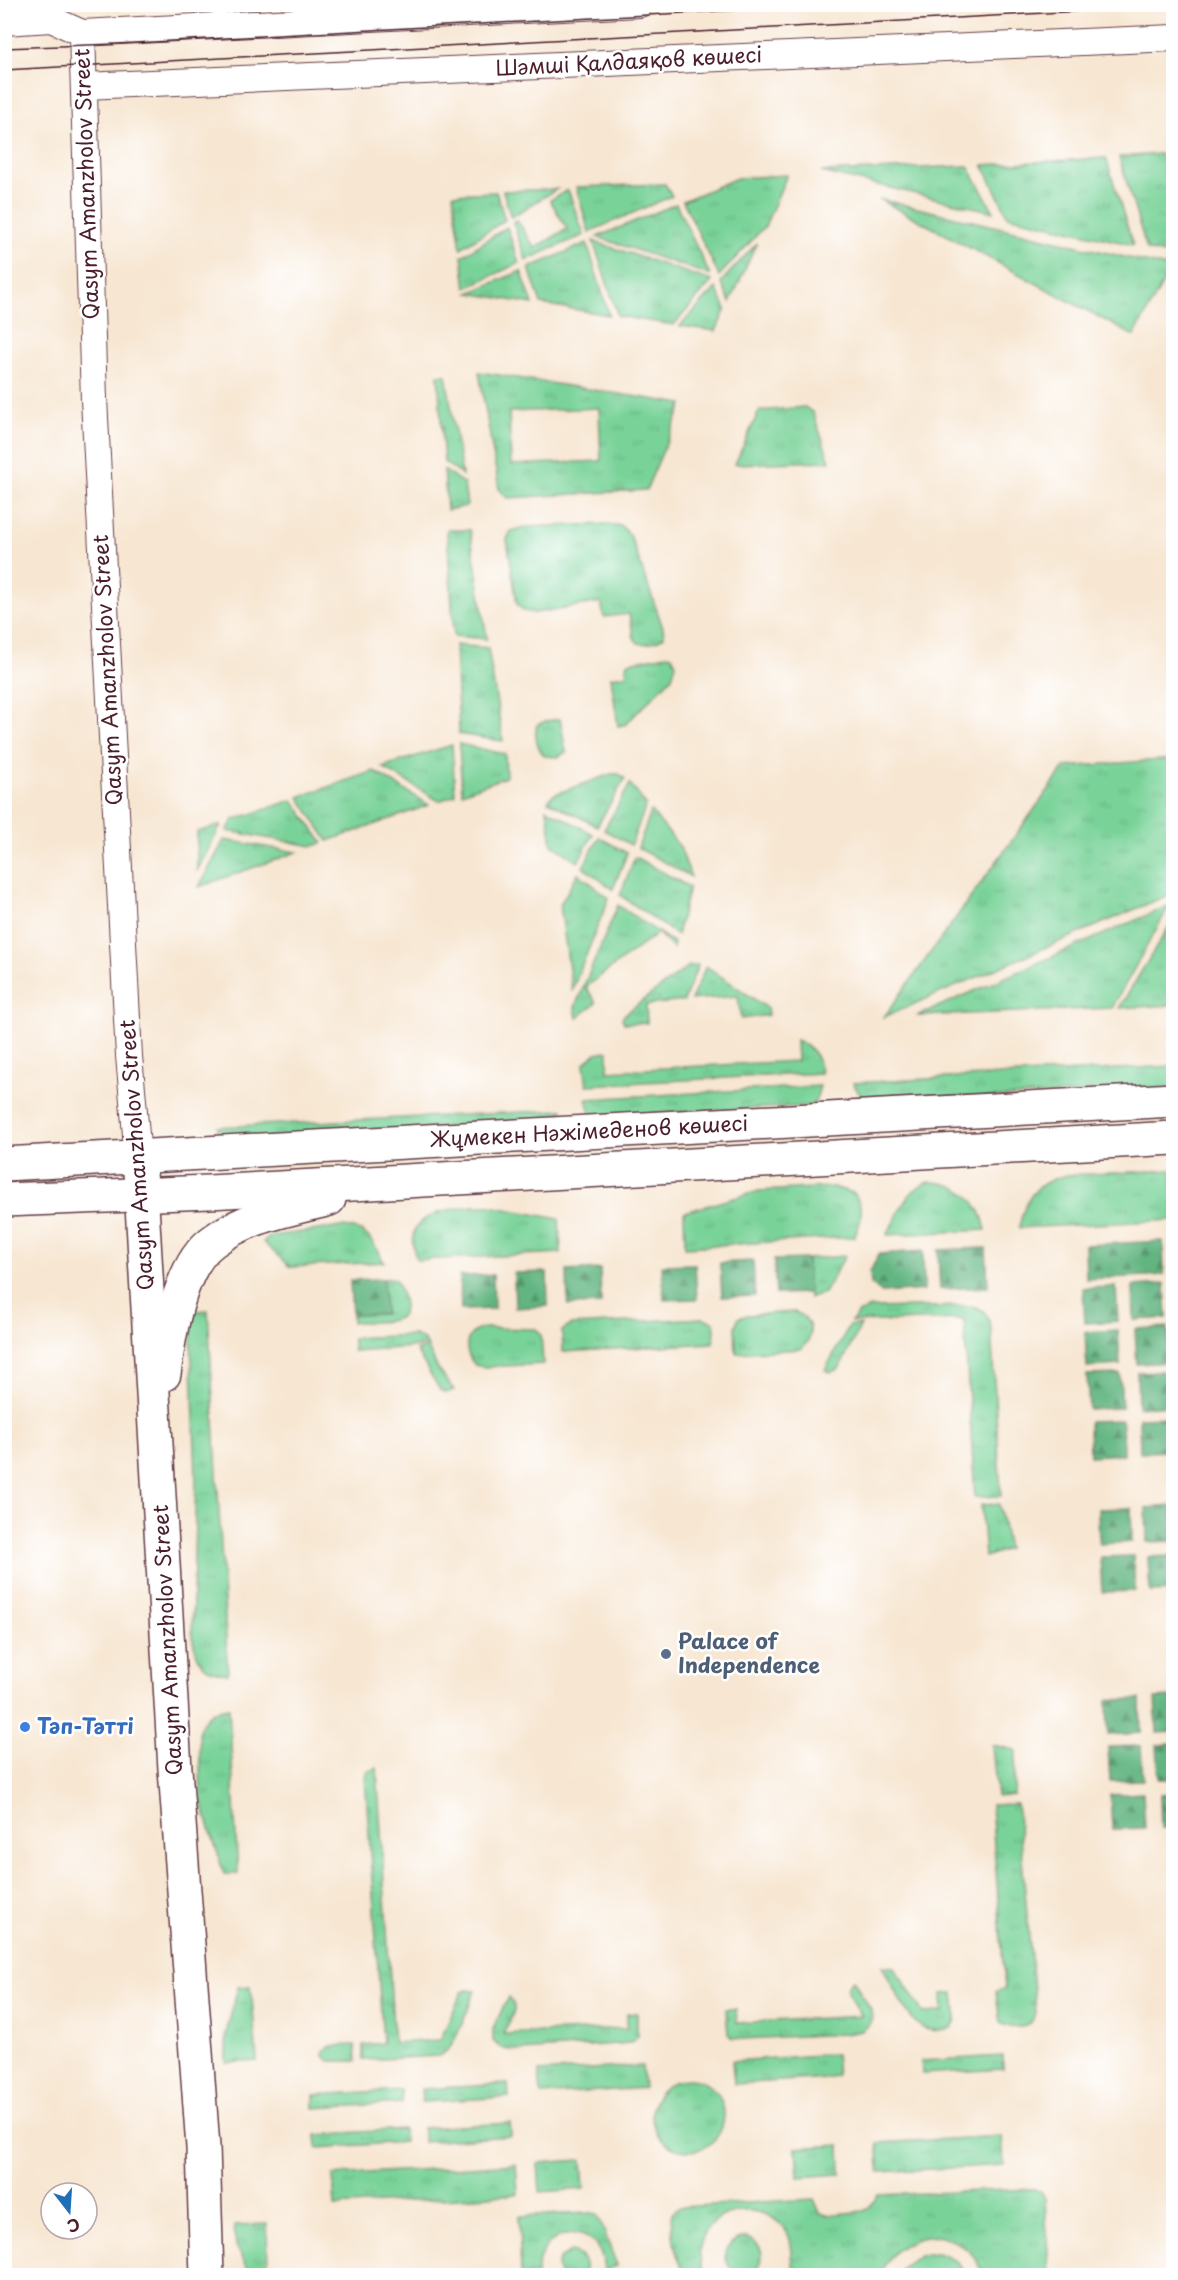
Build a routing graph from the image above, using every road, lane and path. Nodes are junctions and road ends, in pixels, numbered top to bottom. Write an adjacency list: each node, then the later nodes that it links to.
1 (640, 4): 3 (street)
2 (4, 22): 3 (street)
3 (82, 33): 5 (street, Qasym Amanzholov Street)
4 (1173, 38): 5 (street, Шәмші Қалдаяқов көшесі)
5 (84, 86): 8 (street, Qasym Amanzholov Street)
6 (1173, 1100): 8 (main road, Жұмекен Нәжімеденов көшесі)
7 (1173, 1138): 10 (main road, Жұмекен Нәжімеденов көшесі)
8 (138, 1157): 9 (main road, Жұмекен Нәжімеденов көшесі); 11 (main road, Qasym Amanzholov Street)
9 (4, 1164)
10 (407, 1181): 11 (main road, Жұмекен Нәжімеденов көшесі); 13 (main road)
11 (142, 1193): 12 (main road, Жұмекен Нәжімеденов көшесі); 13 (main road, Qasym Amanzholov Street)
12 (4, 1200)
13 (155, 1442): 14 (main road, Qasym Amanzholov Street)
14 (207, 2276)

